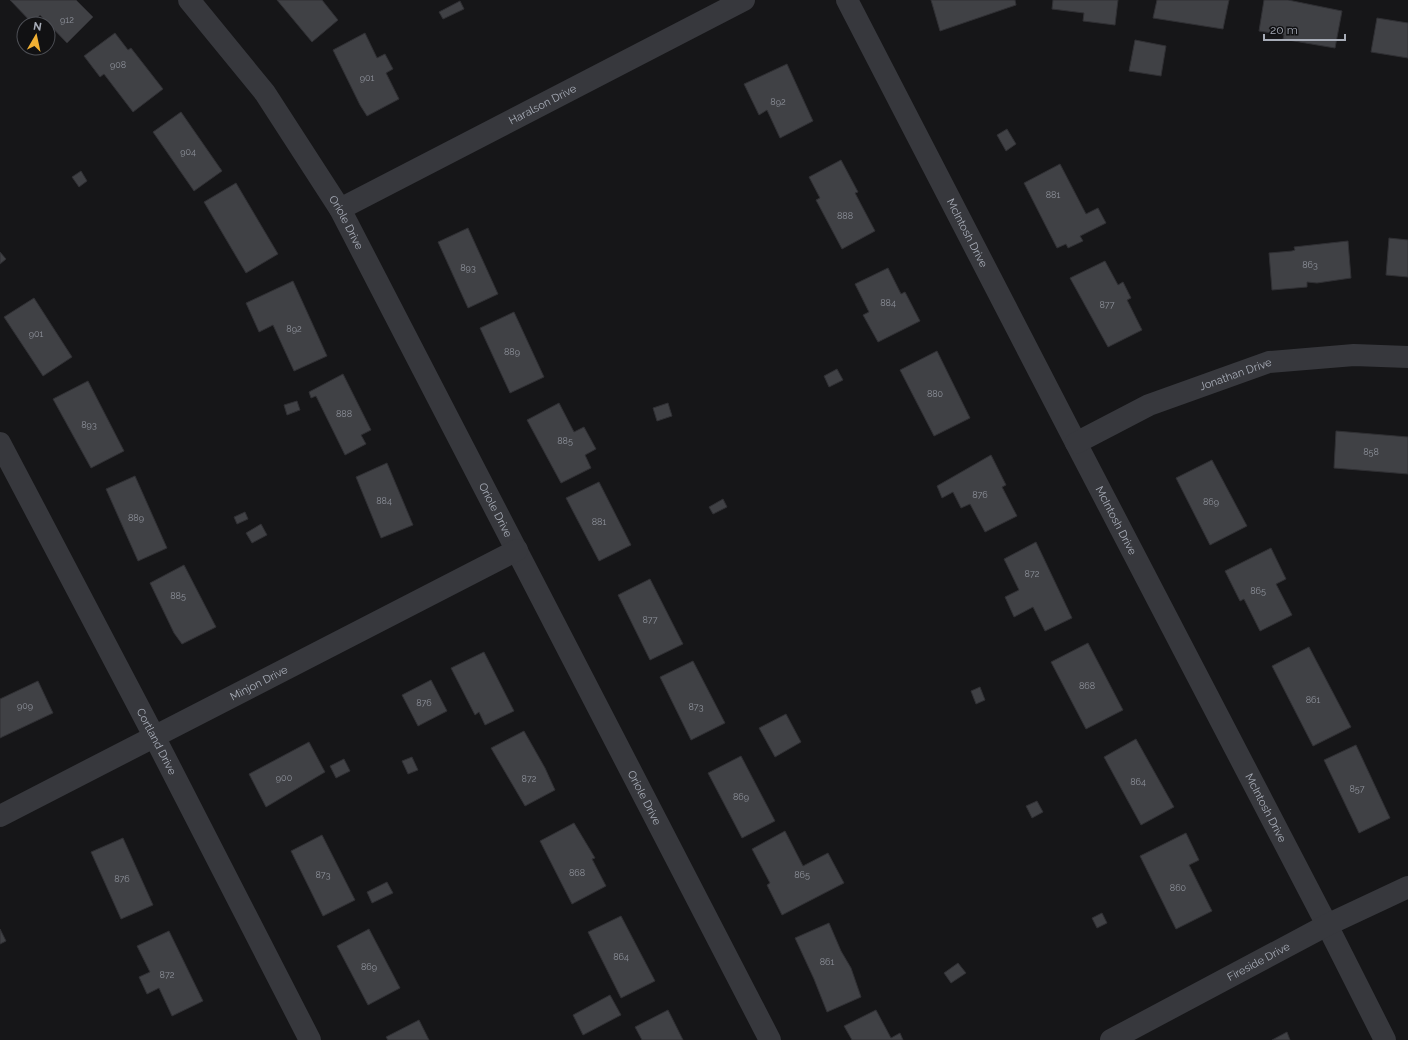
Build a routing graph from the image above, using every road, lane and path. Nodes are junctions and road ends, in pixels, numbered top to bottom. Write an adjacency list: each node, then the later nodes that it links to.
1 (189, 0): 4 (street, Oriole Drive)
2 (744, 0): 4 (street, Haralson Drive)
3 (847, 0): 7 (street, McIntosh Drive)
4 (340, 209): 8 (street, Oriole Drive)
5 (1408, 357): 7 (street, Jonathan Drive)
6 (0, 443): 9 (street, Cortland Drive)
7 (1076, 443): 12 (street, McIntosh Drive)
8 (517, 550): 9 (street, Minjon Drive); 14 (street, Oriole Drive)
9 (154, 736): 10 (street, Minjon Drive); 13 (street, Cortland Drive)
10 (0, 816)
11 (1408, 887): 12 (street, Fireside Drive)
12 (1327, 925): 15 (street, Fireside Drive); 16 (street, McIntosh Drive)
13 (310, 1040)
14 (770, 1040)
15 (1111, 1040)
16 (1385, 1040)

